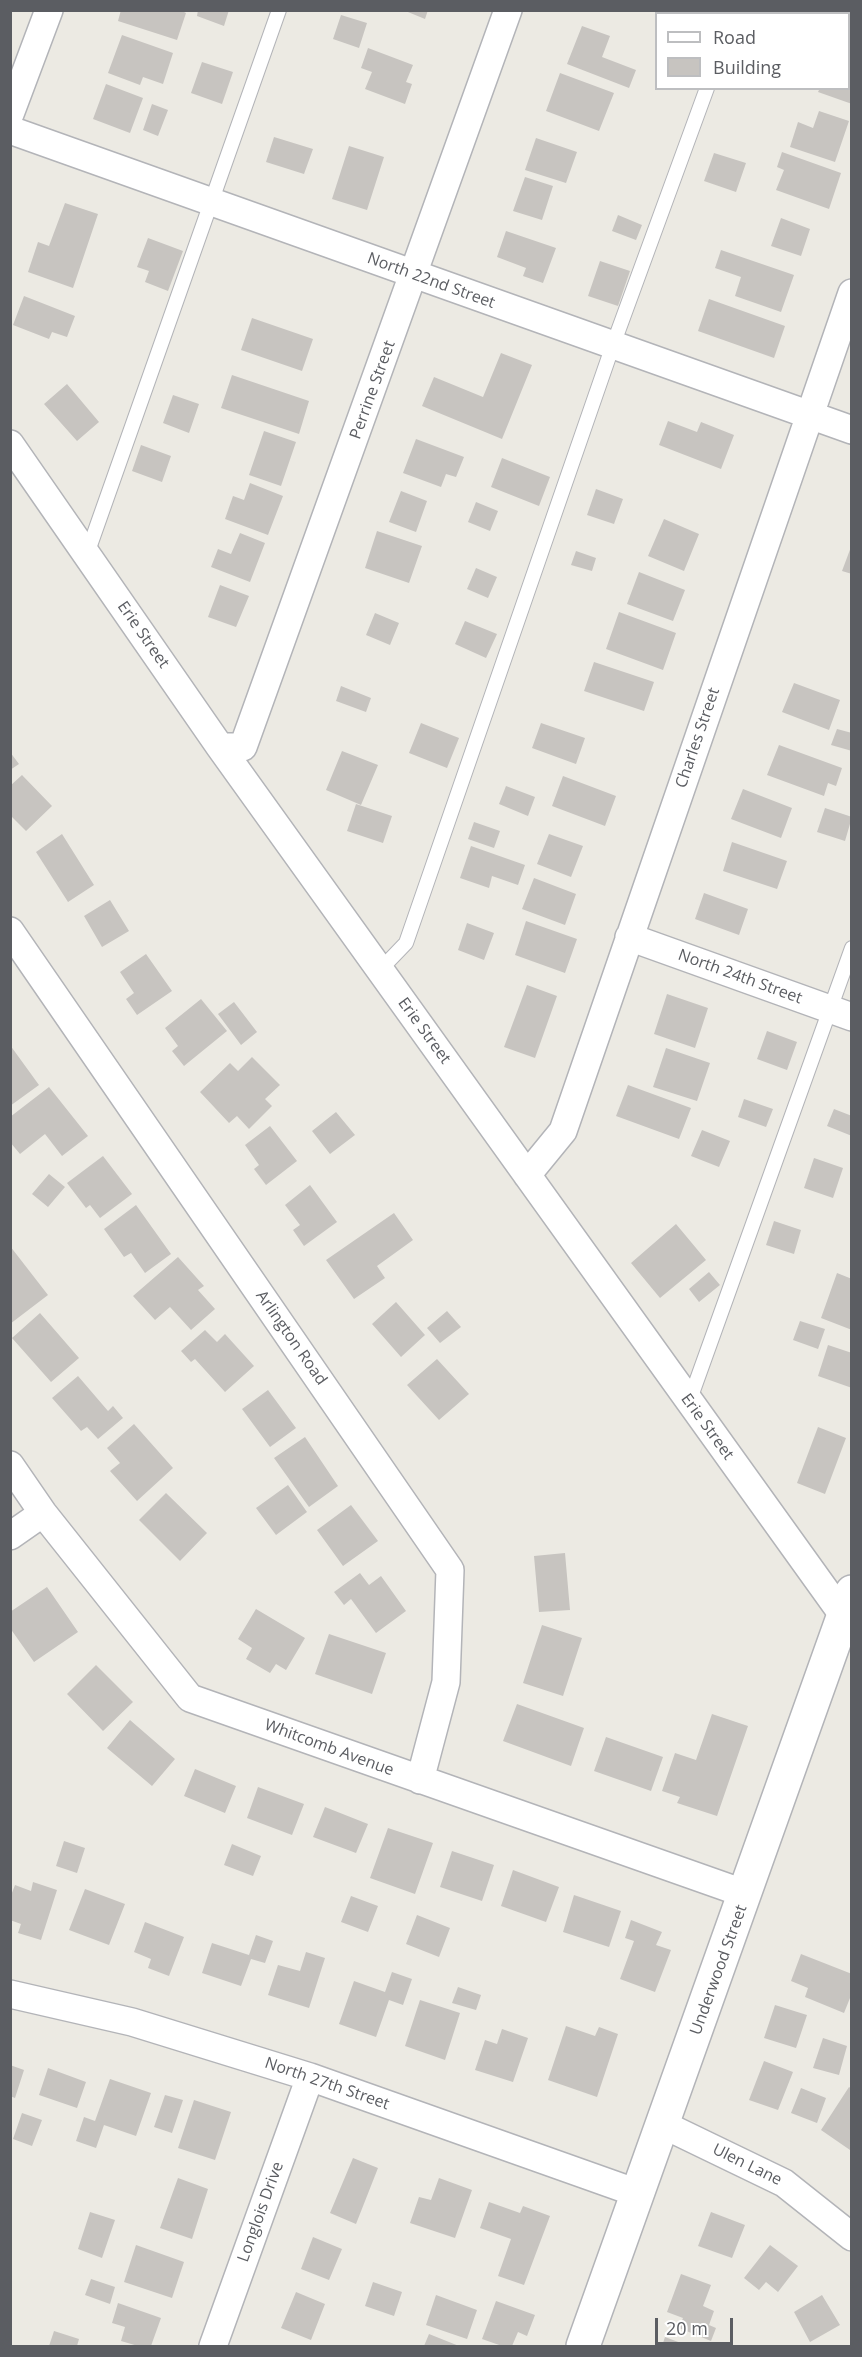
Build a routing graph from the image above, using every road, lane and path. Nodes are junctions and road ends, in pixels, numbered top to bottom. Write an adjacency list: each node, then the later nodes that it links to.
1 (49, 10): 5 (street)
2 (279, 10): 7 (lane)
3 (508, 10): 8 (street, Perrine Street)
4 (706, 90): 10 (lane)
5 (10, 114)
6 (10, 130): 7 (street, North 22nd Street)
7 (210, 202): 8 (street, North 22nd Street); 14 (lane)
8 (414, 275): 10 (street, North 22nd Street); 15 (street, Perrine Street)
9 (852, 293): 11 (street, Charles Street)
10 (613, 345): 11 (street, North 22nd Street); 19 (lane)
11 (810, 414): 12 (street, North 22nd Street); 17 (street, Charles Street)
12 (852, 430)
13 (10, 444): 14 (street, Erie Street)
14 (87, 554): 15 (street, Erie Street)
15 (220, 747): 19 (street, Erie Street)
16 (10, 931): 27 (street, Arlington Road)
17 (629, 937): 20 (street, North 24th Street); 21 (street, Charles Street)
18 (852, 948): 20 (lane)
19 (380, 970): 21 (street, Erie Street)
20 (840, 1013): 22 (lane)
21 (527, 1175): 22 (street, Erie Street)
22 (689, 1402): 26 (street, Erie Street)
23 (10, 1465): 24 (street, Whitcomb Avenue)
24 (43, 1513): 25 (street); 27 (street, Whitcomb Avenue)
25 (10, 1536)
26 (847, 1603): 28 (street, Underwood Street)
27 (420, 1780): 28 (street, Whitcomb Avenue)
28 (746, 1894): 31 (street, Underwood Street)
29 (10, 1994): 30 (street, North 27th Street)
30 (310, 2077): 32 (street, North 27th Street); 34 (street, Longlois Drive)
31 (664, 2125): 32 (street, Underwood Street); 33 (street, Ulen Lane)
32 (637, 2193): 35 (street, Underwood Street)
33 (852, 2237)
34 (213, 2346)
35 (583, 2346)

